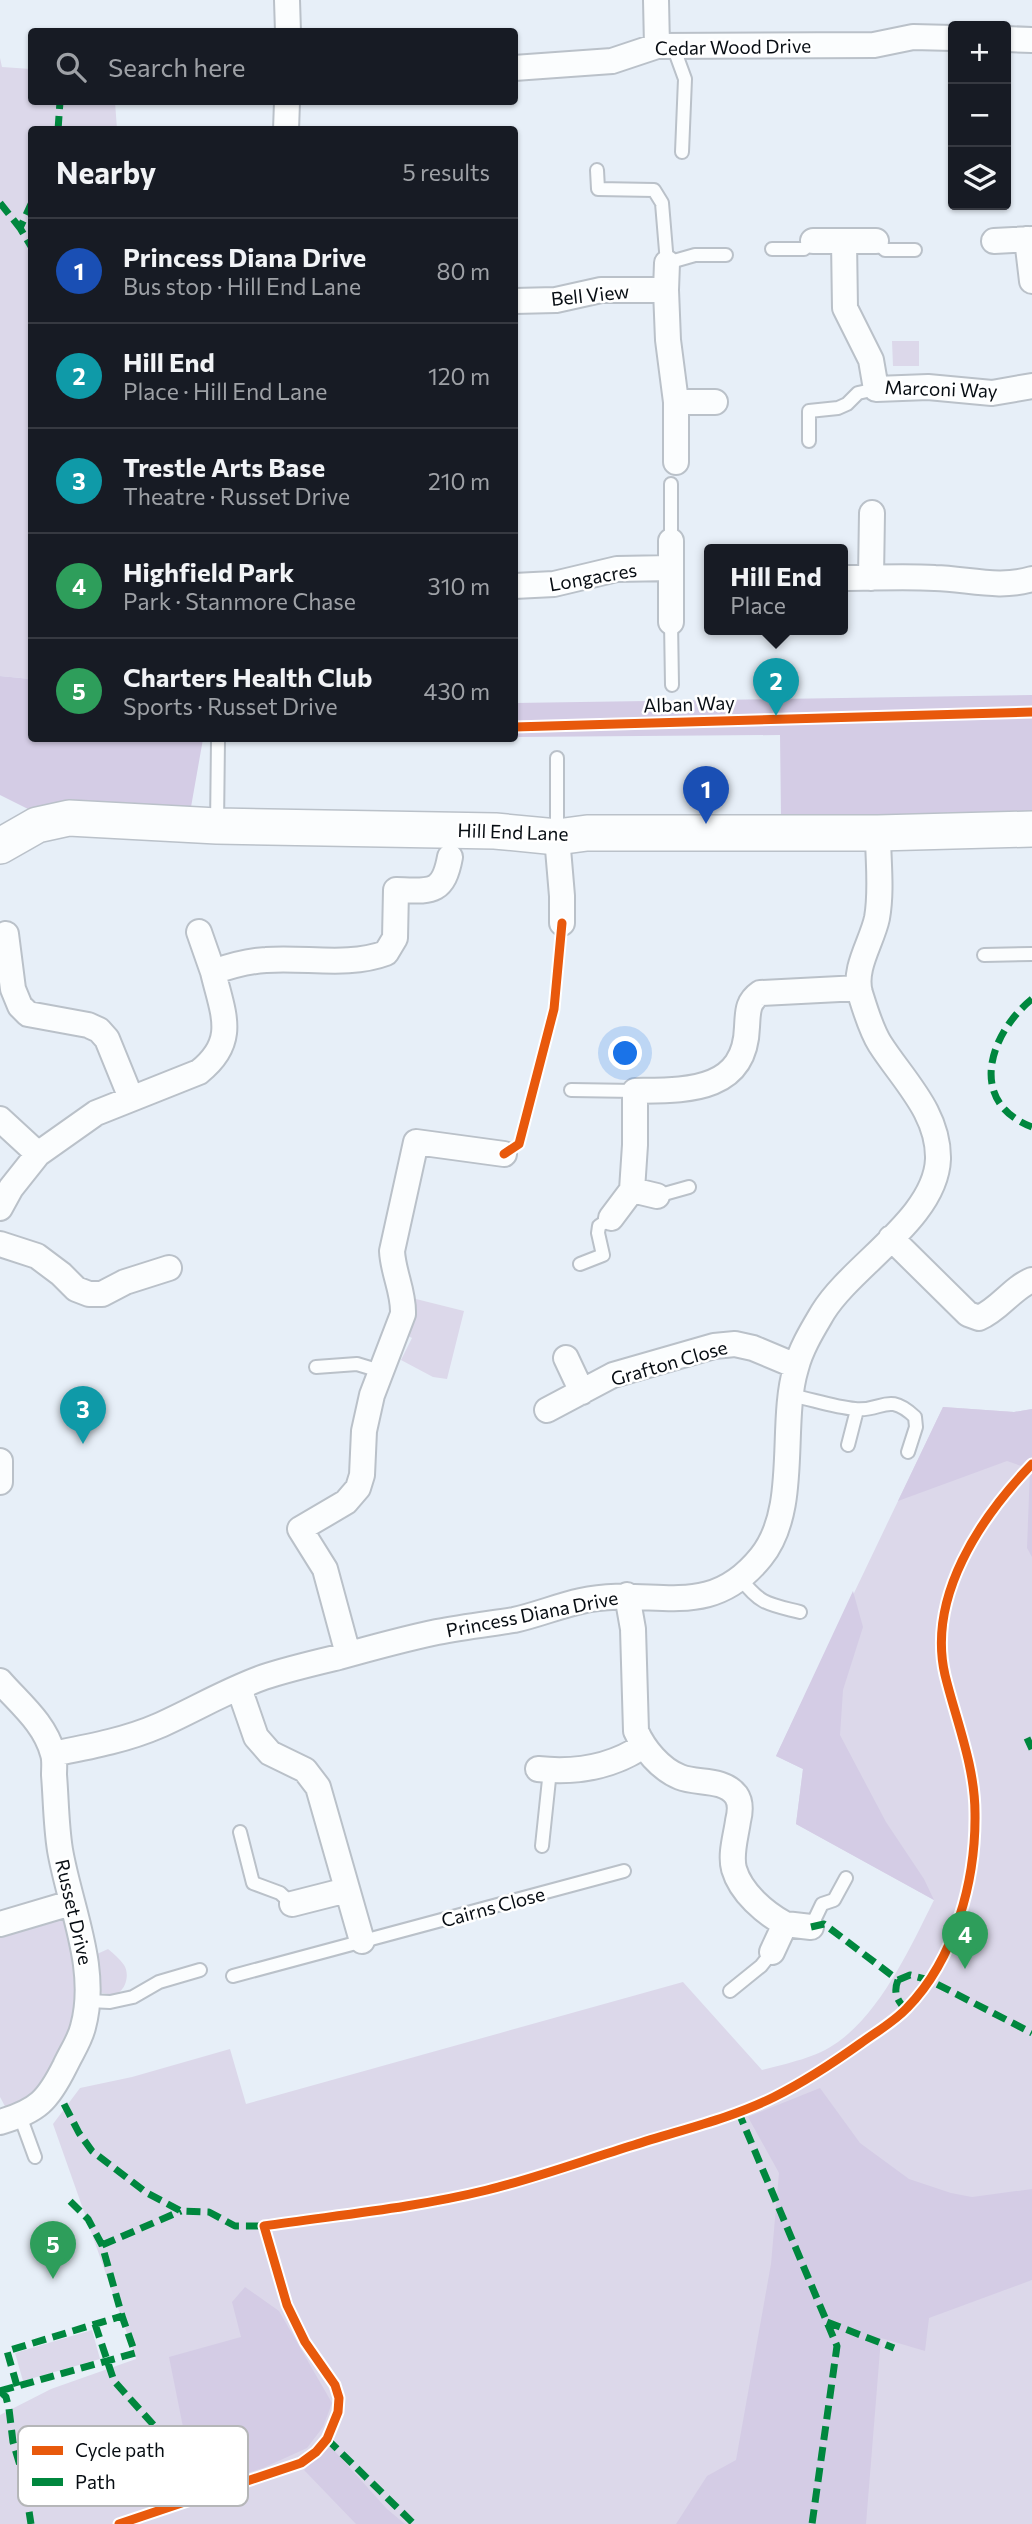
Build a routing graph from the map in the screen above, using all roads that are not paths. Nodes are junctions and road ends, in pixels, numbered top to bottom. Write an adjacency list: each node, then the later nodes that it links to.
1 (287, 0): 3 (street)
2 (656, 0): 7 (street)
3 (288, 28)
4 (948, 38): 7 (street, Cedar Wood Drive)
5 (1011, 39): 6 (street)
6 (1032, 40)
7 (665, 46): 8 (street, Cedar Wood Drive); 11 (lane)
8 (518, 68)
9 (287, 105): 10 (street)
10 (286, 126)
11 (682, 152)
12 (597, 170): 21 (lane)
13 (1030, 239): 16 (street); 22 (street)
14 (813, 241): 15 (street); 18 (lane)
15 (844, 241): 17 (street); 26 (street, Marconi Way)
16 (994, 241)
17 (876, 242): 19 (lane)
18 (772, 249)
19 (915, 250)
20 (726, 255): 21 (lane)
21 (667, 263): 23 (street)
22 (1032, 281)
23 (666, 290): 24 (street, Bell View); 27 (street)
24 (518, 301)
25 (1032, 386): 26 (street, Marconi Way)
26 (876, 389): 29 (lane)
27 (676, 402): 28 (street); 30 (street)
28 (715, 402)
29 (809, 441)
30 (674, 473): 32 (lane)
31 (872, 513): 35 (street)
32 (671, 541): 33 (street)
33 (671, 568): 37 (street, Longacres); 38 (street)
34 (848, 578): 35 (street)
35 (871, 578): 36 (street)
36 (1032, 579)
37 (518, 586)
38 (671, 622): 39 (lane)
39 (672, 685)
40 (218, 742): 42 (lane)
41 (557, 758): 45 (lane)
42 (217, 826): 45 (street, Hill End Lane); 46 (street, Hill End Lane)
43 (1032, 829): 44 (street, Hill End Lane)
44 (878, 833): 45 (street, Hill End Lane); 54 (street, Princess Diana Drive)
45 (557, 837): 48 (street)
46 (0, 846)
47 (450, 857): 53 (street)
48 (562, 923)
49 (199, 932): 53 (street)
50 (6, 934): 57 (street)
51 (1032, 954): 52 (lane)
52 (984, 956)
53 (213, 972): 57 (street)
54 (859, 988): 56 (street); 66 (street, Princess Diana Drive)
55 (571, 1090): 56 (lane)
56 (635, 1091): 62 (street)
57 (131, 1098): 59 (street)
58 (0, 1119): 59 (street)
59 (38, 1154): 64 (street)
60 (504, 1154): 74 (street)
61 (689, 1187): 63 (lane)
62 (632, 1190): 63 (street); 65 (street)
63 (657, 1196)
64 (0, 1208)
65 (611, 1218): 68 (lane)
66 (891, 1238): 70 (street); 72 (street, Princess Diana Drive)
67 (0, 1244): 69 (street)
68 (580, 1264)
69 (169, 1268)
70 (1032, 1280)
71 (566, 1358): 75 (street)
72 (796, 1366): 75 (street, Grafton Close); 76 (street, Princess Diana Drive)
73 (316, 1367): 74 (lane)
74 (380, 1371): 86 (street)
75 (582, 1392): 77 (street, Grafton Close)
76 (790, 1395): 78 (lane); 83 (street, Princess Diana Drive)
77 (547, 1410)
78 (857, 1410): 79 (lane); 80 (lane)
79 (848, 1445)
80 (908, 1452)
81 (0, 1461): 82 (street)
82 (0, 1482)
83 (740, 1578): 84 (street, Princess Diana Drive); 85 (lane)
84 (627, 1595): 86 (street, Princess Diana Drive); 89 (street)
85 (800, 1612)
86 (348, 1654): 88 (street, Princess Diana Drive)
87 (0, 1681): 90 (street, Russet Drive)
88 (239, 1688): 90 (street, Princess Diana Drive); 96 (street)
89 (643, 1746): 91 (street); 100 (street)
90 (53, 1754): 97 (street, Russet Drive)
91 (544, 1769): 93 (lane)
92 (240, 1832): 98 (lane)
93 (542, 1846)
94 (624, 1871): 102 (lane, Cairns Close)
95 (846, 1878): 101 (lane)
96 (347, 1890): 98 (street); 102 (street)
97 (71, 1903): 99 (street); 107 (street, Russet Drive)
98 (292, 1904)
99 (0, 1924)
100 (785, 1924): 101 (street); 103 (street)
101 (811, 1927)
102 (362, 1941): 105 (lane, Cairns Close)
103 (772, 1952): 106 (lane)
104 (200, 1970): 107 (lane)
105 (233, 1976)
106 (730, 1991)
107 (89, 2001): 108 (street, Russet Drive)
108 (10, 2119): 109 (lane)
109 (35, 2157)

